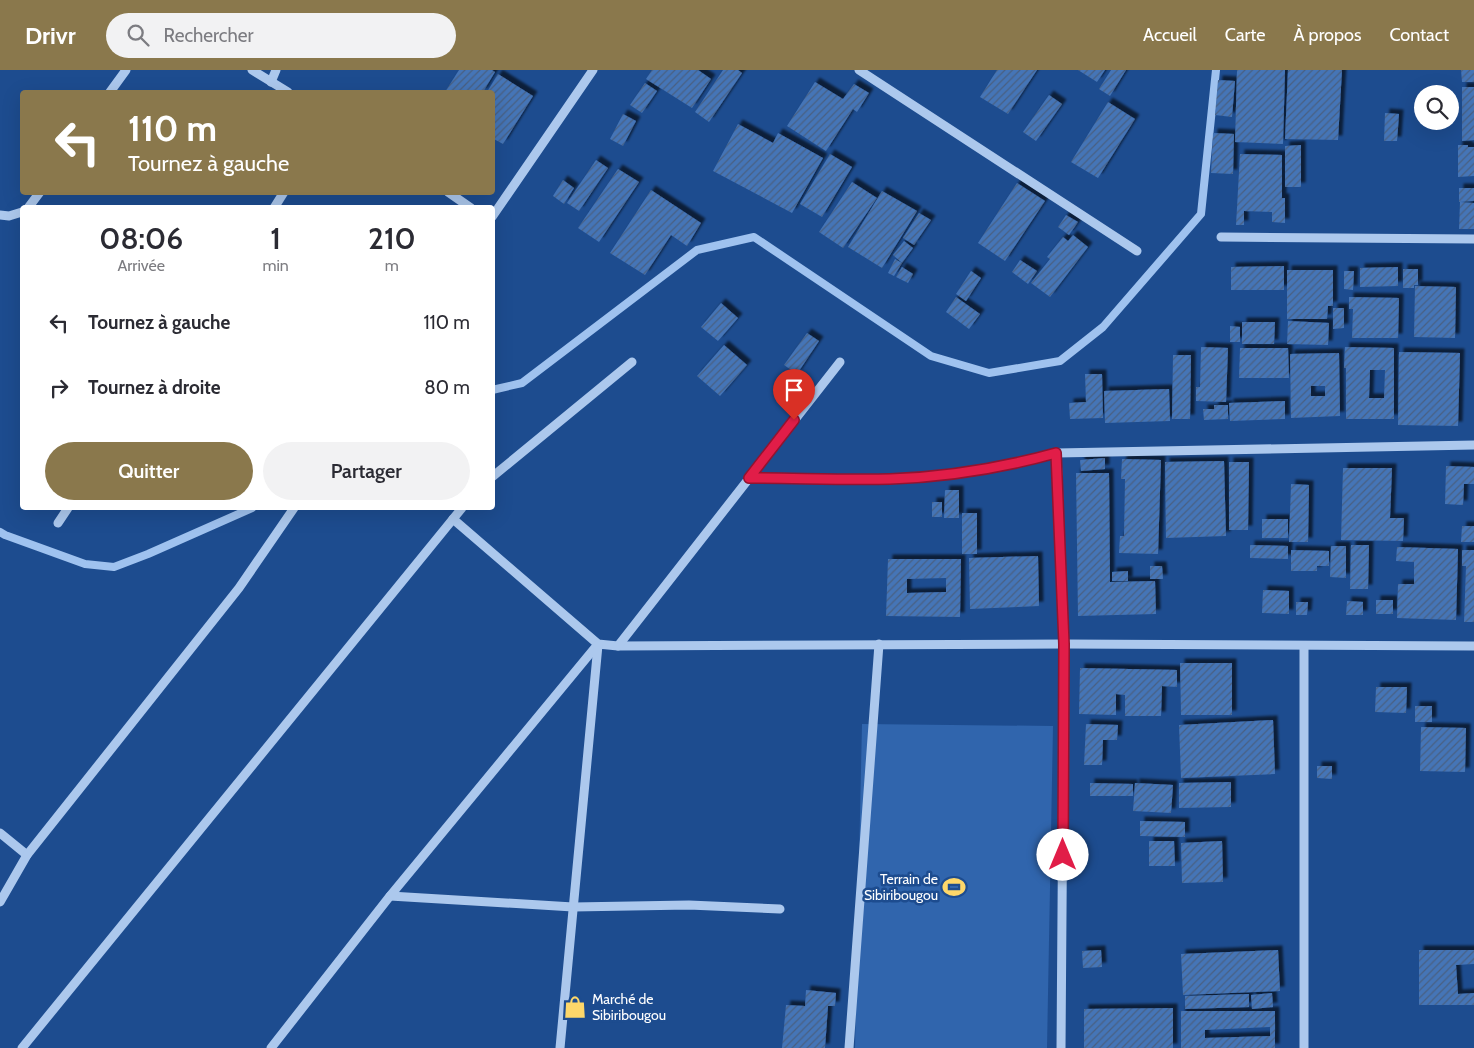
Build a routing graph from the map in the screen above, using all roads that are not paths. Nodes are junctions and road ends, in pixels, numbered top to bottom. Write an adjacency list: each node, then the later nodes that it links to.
1 (126, 70): 7 (street)
2 (252, 70): 6 (street)
3 (276, 70): 6 (street)
4 (593, 70): 12 (street)
5 (859, 70): 16 (street)
6 (271, 82): 8 (street)
7 (111, 90)
8 (285, 90)
9 (452, 195): 10 (street)
10 (467, 205)
11 (20, 213): 13 (street)
12 (495, 213)
13 (0, 215)
14 (1221, 237): 15 (street)
15 (1474, 239)
16 (1137, 251)
17 (632, 362): 21 (street)
18 (840, 362): 22 (street)
19 (1474, 445): 20 (street)
20 (1056, 453): 22 (street); 30 (street)
21 (495, 475)
22 (749, 478): 31 (street)
23 (67, 510): 27 (street)
24 (293, 510): 35 (street)
25 (460, 510): 26 (street)
26 (453, 519): 28 (street); 40 (street)
27 (58, 523)
28 (598, 644): 31 (street); 36 (street); 38 (street)
29 (879, 644): 30 (street); 31 (street); 43 (street)
30 (1064, 644): 32 (street); 44 (street)
31 (618, 646)
32 (1304, 646): 33 (street); 45 (street)
33 (1474, 646)
34 (0, 833): 35 (street)
35 (27, 855): 37 (street)
36 (390, 896): 38 (street); 41 (street)
37 (0, 902)
38 (573, 907): 39 (street); 42 (street)
39 (780, 909)
40 (22, 1048)
41 (271, 1048)
42 (560, 1048)
43 (849, 1048)
44 (1061, 1048)
45 (1304, 1048)

